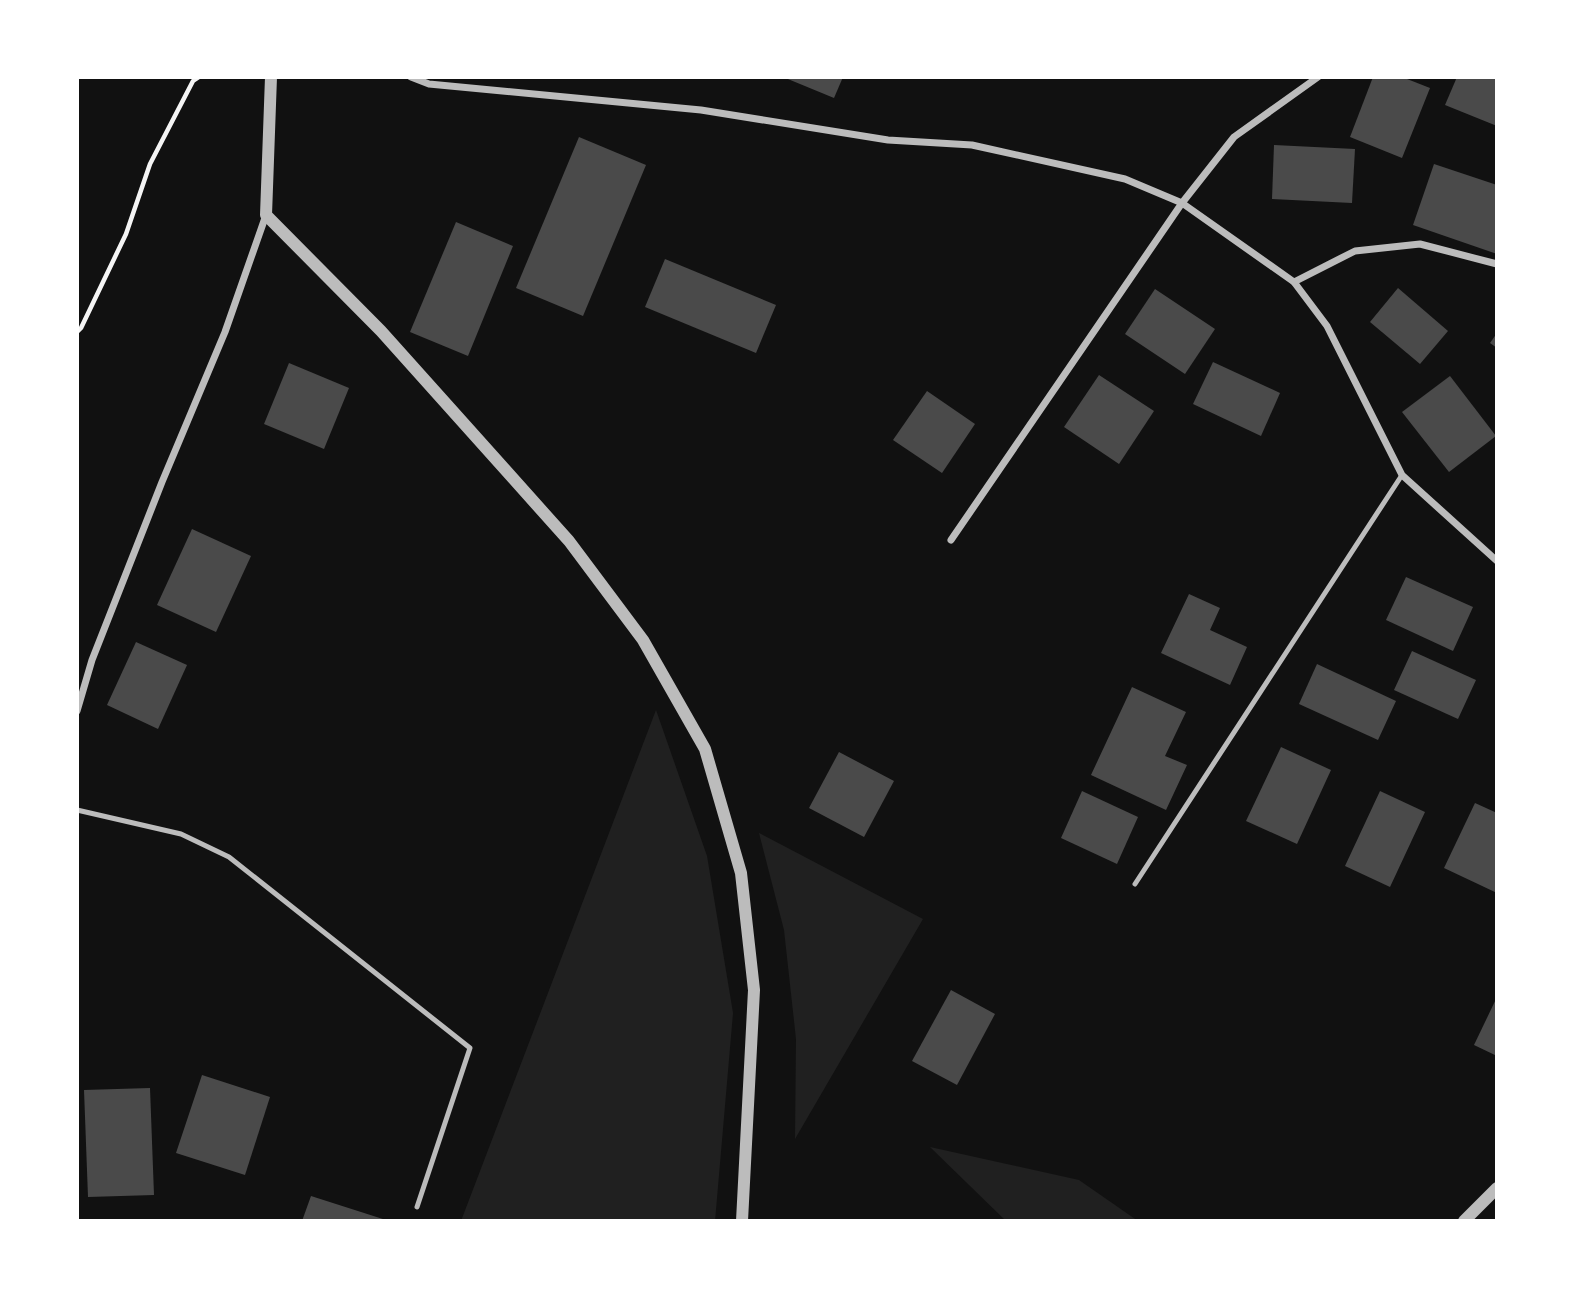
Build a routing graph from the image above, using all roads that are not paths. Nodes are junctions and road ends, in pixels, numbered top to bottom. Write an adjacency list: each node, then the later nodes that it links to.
1 (271, 77): 5 (street)
2 (411, 77): 4 (street)
3 (1318, 77): 4 (street)
4 (1182, 203): 7 (street); 9 (street)
5 (266, 215): 11 (street); 16 (street)
6 (1497, 264): 7 (street)
7 (1294, 282): 8 (street)
8 (1402, 475): 10 (street); 13 (lane)
9 (951, 540)
10 (1497, 561)
11 (77, 712)
12 (77, 810): 15 (lane)
13 (1135, 884)
14 (1497, 1188): 17 (street)
15 (417, 1207)
16 (742, 1221)
17 (1464, 1221)

